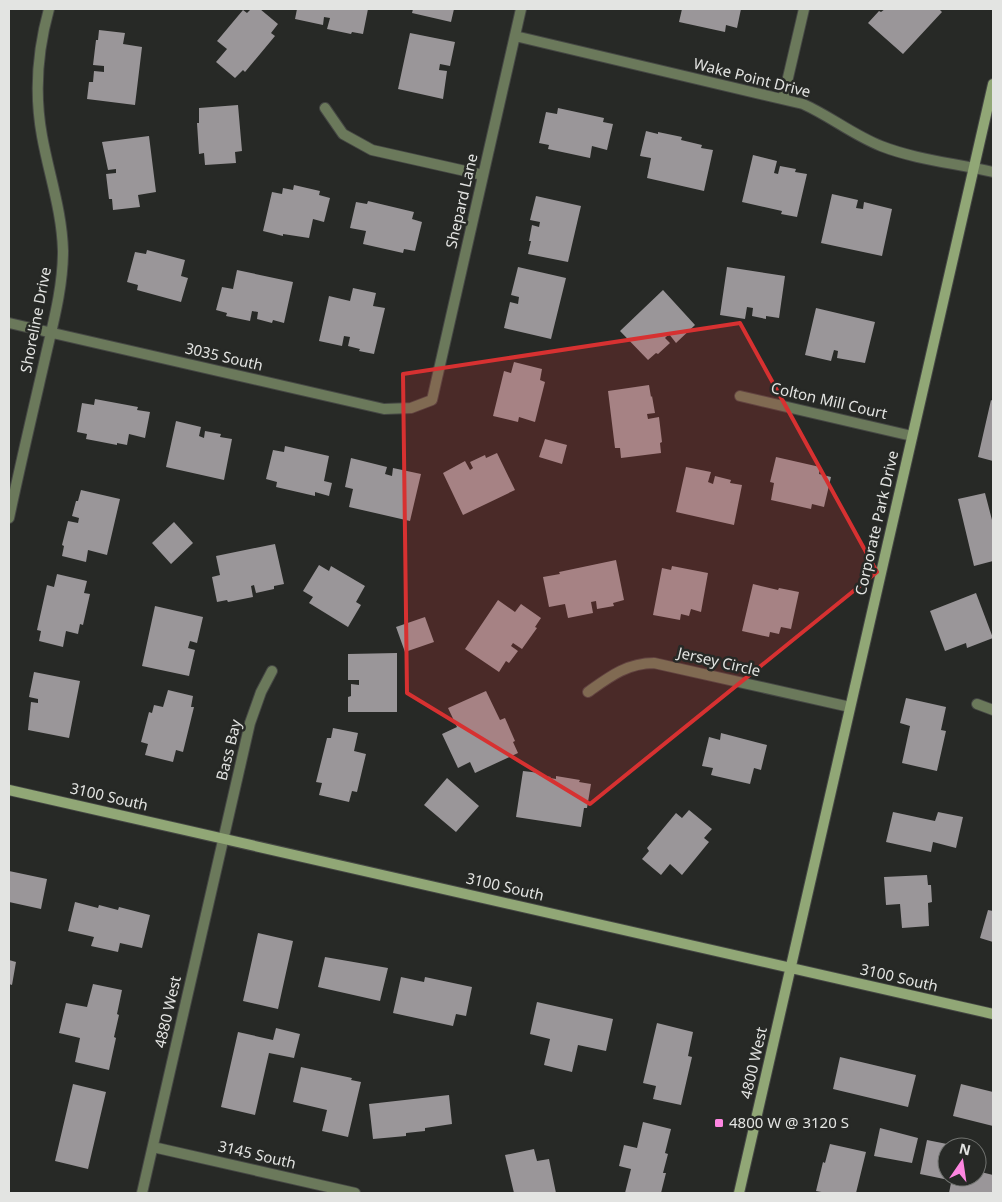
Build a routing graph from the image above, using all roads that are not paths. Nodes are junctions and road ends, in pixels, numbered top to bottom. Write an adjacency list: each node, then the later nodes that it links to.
1 (49, 9): 12 (street, Shoreline Drive)
2 (521, 9): 4 (street, Shepard Lane)
3 (804, 9): 6 (street)
4 (514, 36): 6 (street, Wake Point Drive); 10 (street, Shepard Lane)
5 (993, 84): 8 (main road, Corporate Park Drive)
6 (783, 99): 8 (street, Wake Point Drive)
7 (325, 108): 10 (street)
8 (974, 167): 9 (street, Wake Point Drive); 15 (main road, Corporate Park Drive)
9 (993, 172)
10 (483, 175): 14 (street, Shepard Lane)
11 (9, 323): 12 (street, 3035 South)
12 (51, 333): 14 (street, 3035 South); 16 (street, Shoreline Drive)
13 (740, 396): 15 (street, Colton Mill Court)
14 (432, 400)
15 (912, 436): 20 (main road, Corporate Park Drive)
16 (9, 518)
17 (272, 672): 23 (street, Bass Bay)
18 (588, 692): 20 (street, Jersey Circle)
19 (976, 704): 21 (street)
20 (850, 707): 24 (main road, Corporate Park Drive)
21 (993, 710)
22 (9, 790): 23 (main road, 3100 South)
23 (223, 838): 24 (main road, 3100 South); 26 (street, 4880 West)
24 (791, 969): 25 (main road, 3100 South); 29 (main road, 4800 West)
25 (993, 1014)
26 (153, 1147): 27 (street, 4880 West); 28 (street, 3145 South)
27 (142, 1193)
28 (355, 1193)
29 (739, 1193)

